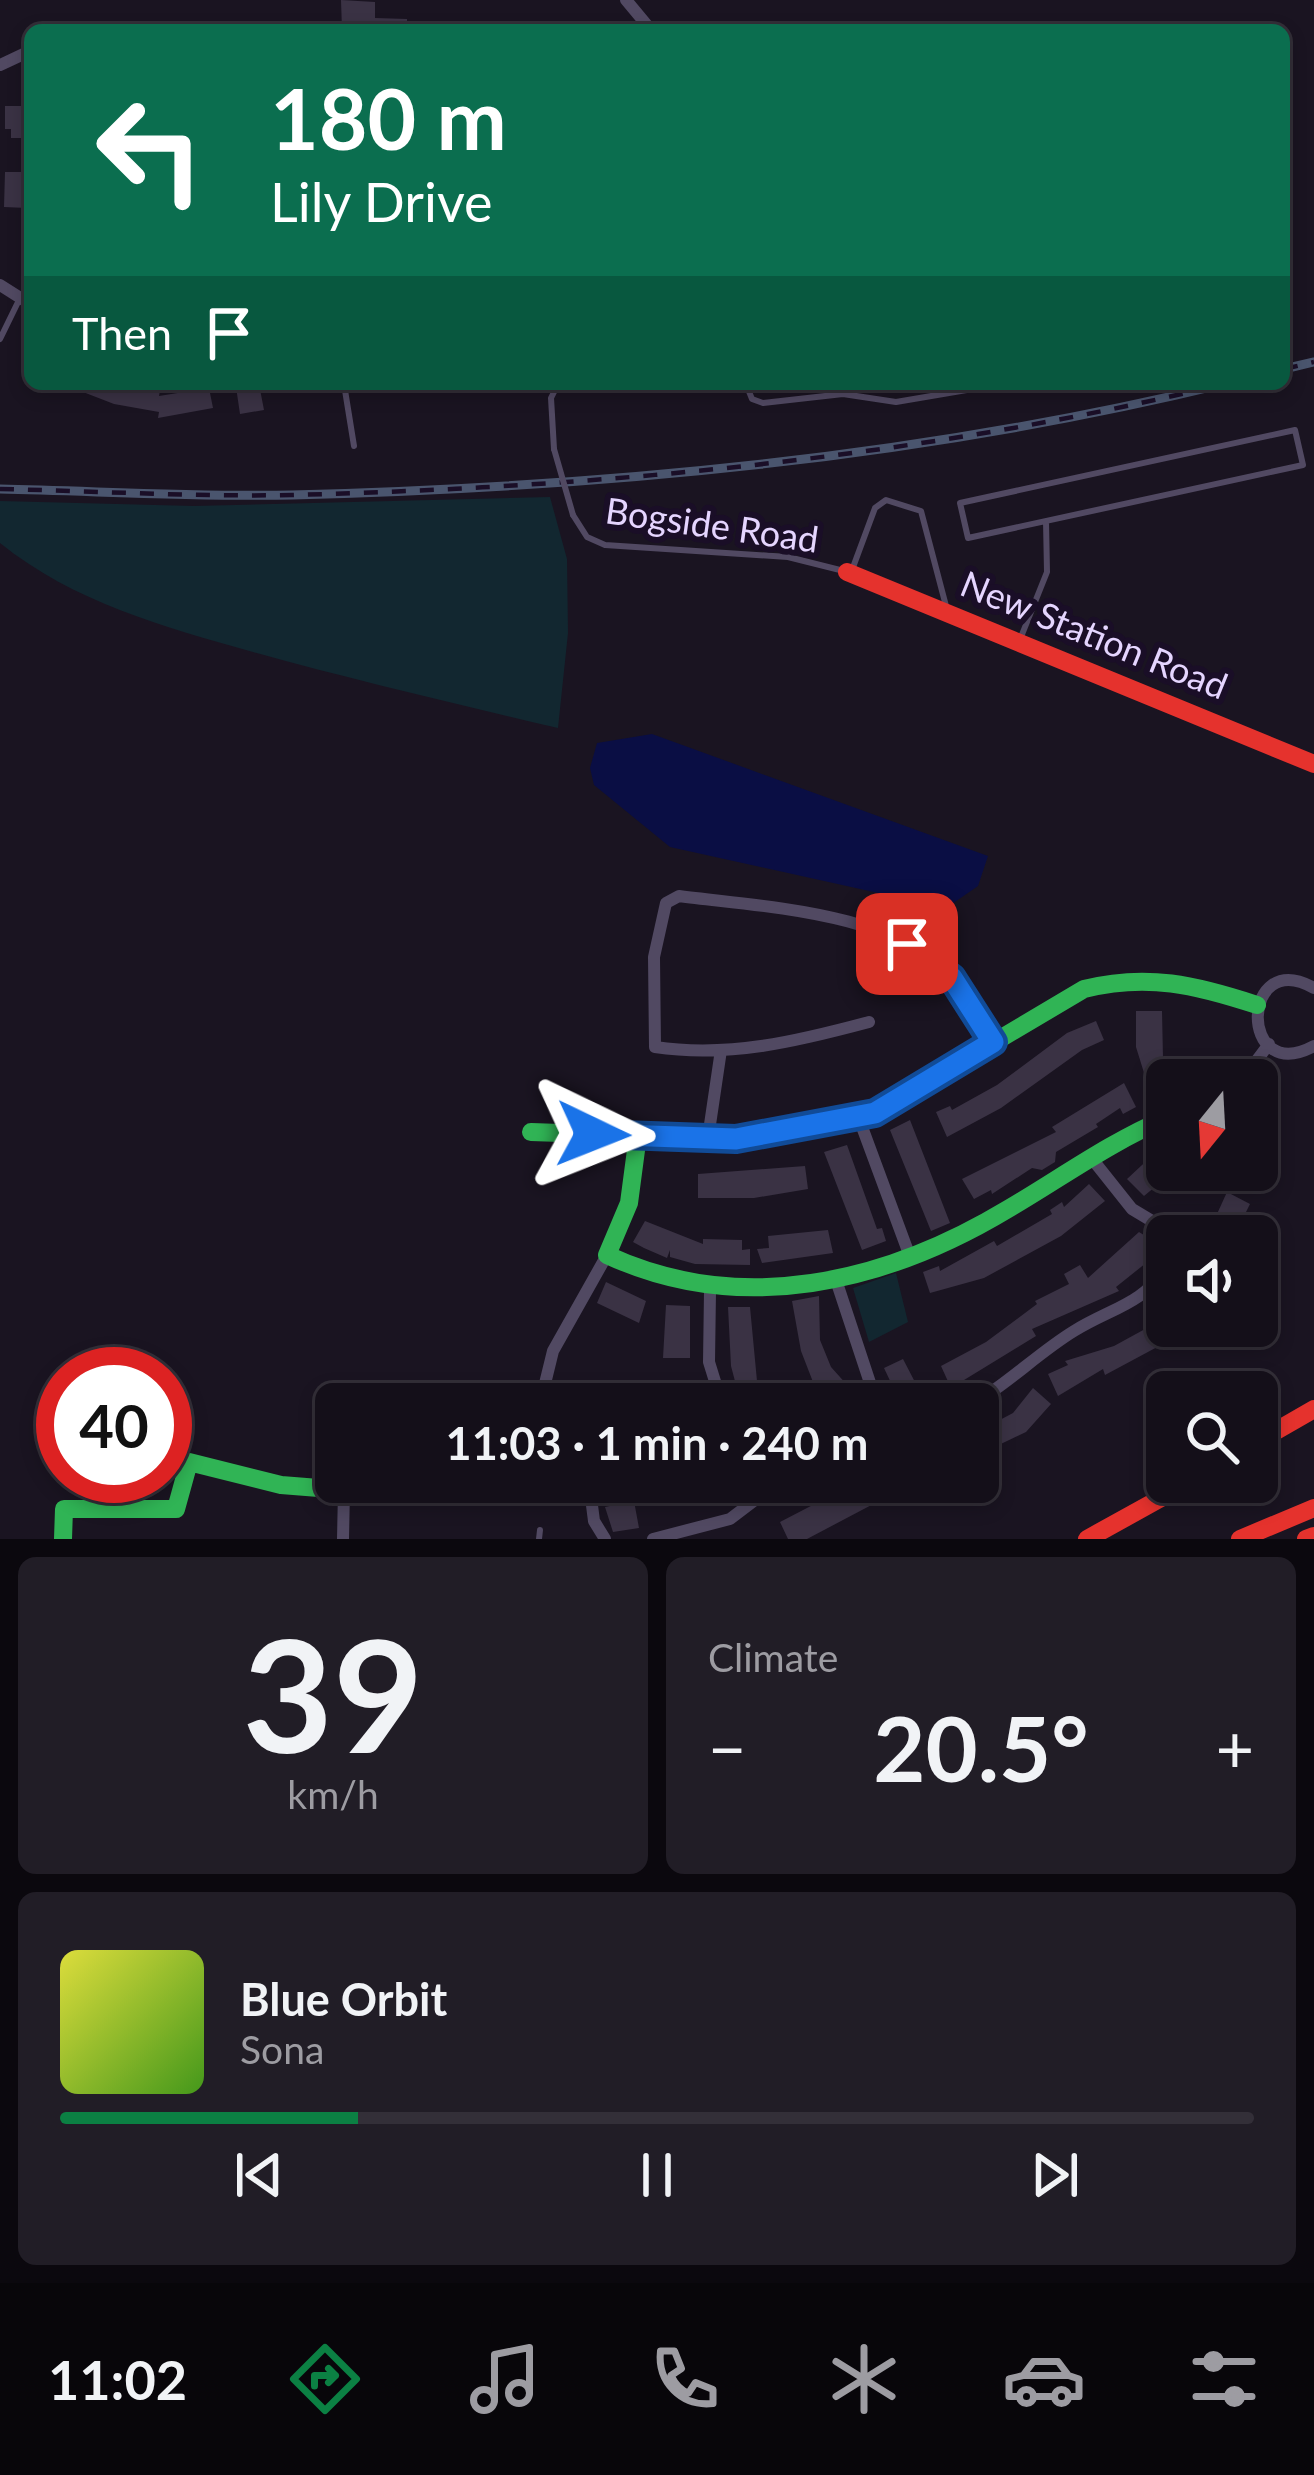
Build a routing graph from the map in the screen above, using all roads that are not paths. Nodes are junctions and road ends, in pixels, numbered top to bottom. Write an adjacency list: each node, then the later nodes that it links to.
1 (626, 0): 2 (street)
2 (646, 24)
3 (24, 303): 4 (lane)
4 (0, 339)
5 (345, 390): 11 (lane)
6 (555, 390): 13 (lane, Bogside Road, bridge)
7 (748, 390): 10 (lane)
8 (848, 390): 10 (lane)
9 (969, 390): 10 (lane)
10 (843, 394)
11 (354, 446)
12 (1046, 521): 12 (lane); 15 (lane)
13 (849, 573): 14 (main road, New Station Road); 14 (lane)
14 (947, 611): 15 (main road, New Station Road)
15 (1019, 640): 16 (main road, New Station Road)
16 (1314, 764)
17 (1314, 988): 18 (street)
18 (1257, 1005): 20 (main road); 21 (street)
19 (869, 1022): 22 (street)
20 (993, 1042): 22 (street); 25 (main road)
21 (1269, 1044): 23 (street); 24 (street)
22 (721, 1049): 29 (street)
23 (1312, 1049)
24 (1258, 1059)
25 (858, 1116): 29 (main road); 32 (street)
26 (1146, 1125): 30 (main road)
27 (532, 1132): 28 (main road)
28 (638, 1136): 29 (main road); 33 (main road)
29 (708, 1138)
30 (1093, 1160): 31 (street); 32 (main road)
31 (1146, 1217)
32 (909, 1254): 34 (main road)
33 (607, 1255): 35 (main road); 37 (street)
34 (836, 1276): 35 (main road); 39 (street)
35 (710, 1291): 38 (street)
36 (1146, 1294): 40 (street)
37 (545, 1383)
38 (716, 1383)
39 (870, 1383)
40 (999, 1389)
41 (1314, 1409): 42 (main road)
42 (1278, 1430)
43 (315, 1486): 49 (main road)
44 (344, 1503): 50 (street)
45 (592, 1503): 51 (street)
46 (752, 1503): 52 (street)
47 (1152, 1503): 53 (main road)
48 (1314, 1508): 54 (main road)
49 (63, 1539)
50 (343, 1539)
51 (605, 1539)
52 (653, 1539)
53 (1087, 1539)
54 (1240, 1539)

